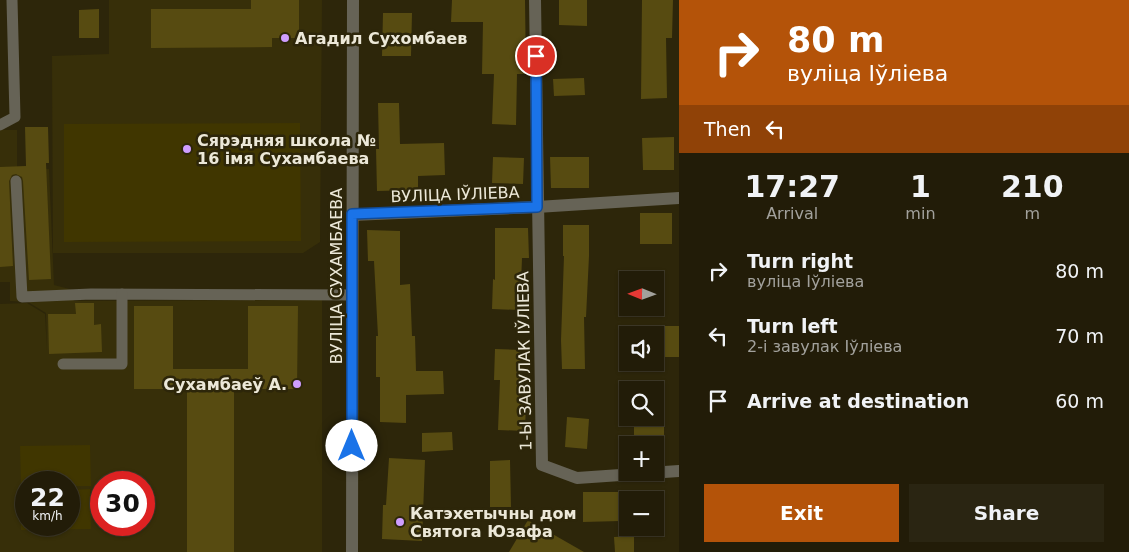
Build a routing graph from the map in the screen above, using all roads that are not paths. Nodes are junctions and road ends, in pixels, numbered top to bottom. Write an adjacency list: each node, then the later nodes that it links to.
1 (12, 0): 4 (lane)
2 (353, 0): 8 (street, ВУЛІЦА СУХАМБАЕВА)
3 (535, 0): 7 (street)
4 (0, 125)
5 (16, 181): 9 (lane)
6 (679, 198): 7 (street, ВУЛІЦА ІЎЛІЕВА)
7 (537, 207): 8 (street, ВУЛІЦА ІЎЛІЕВА); 12 (street, 1-Ы ЗАВУЛАК ІЎЛІЕВА)
8 (352, 214): 10 (street, ВУЛІЦА СУХАМБАЕВА)
9 (122, 294): 10 (lane); 11 (lane)
10 (352, 295): 13 (street, ВУЛІЦА СУХАМБАЕВА)
11 (63, 364)
12 (679, 471)
13 (352, 552)

